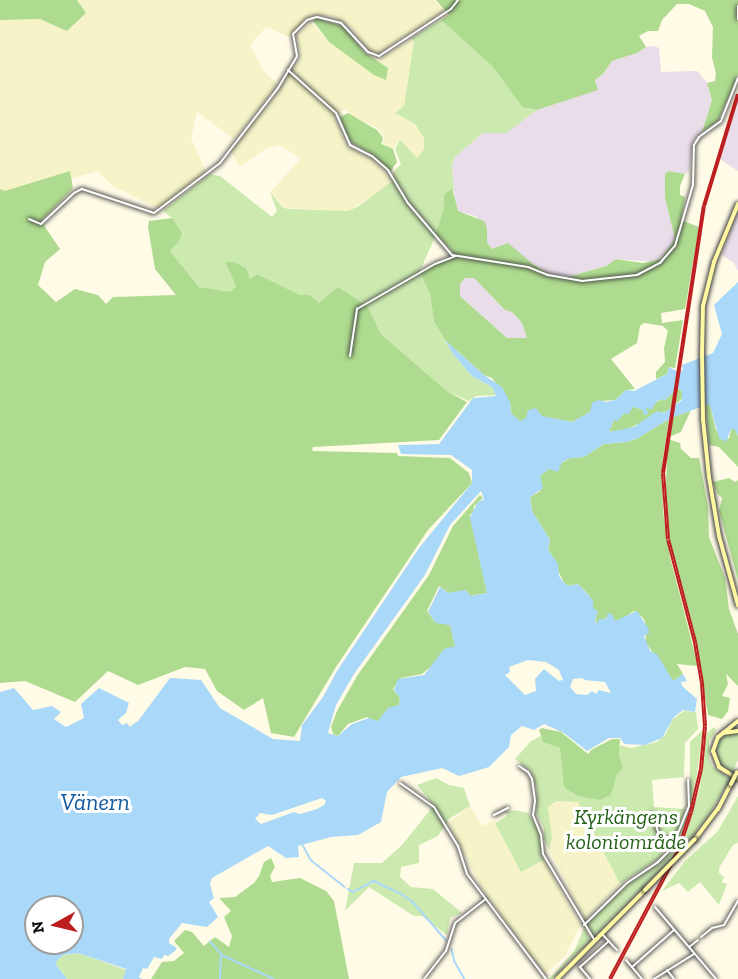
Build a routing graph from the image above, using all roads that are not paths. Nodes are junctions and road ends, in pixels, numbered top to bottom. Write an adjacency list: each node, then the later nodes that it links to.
1 (458, 0): 4 (street)
2 (738, 6): 3 (street)
3 (738, 19)
4 (288, 70): 7 (street); 8 (street)
5 (738, 78): 8 (street)
6 (738, 204): 10 (street)
7 (29, 219)
8 (456, 256): 9 (street)
9 (350, 356)
10 (738, 605)
11 (738, 721): 13 (street)
12 (738, 731): 13 (street)
13 (723, 733): 16 (street)
14 (519, 766): 26 (street)
15 (737, 771): 28 (street, bridge)
16 (738, 779)
17 (688, 780): 22 (street)
18 (400, 783): 23 (street)
19 (508, 808): 21 (street)
20 (653, 814): 22 (street)
21 (495, 815)
22 (677, 839): 26 (street)
23 (486, 899): 37 (street); 38 (street)
24 (738, 901): 31 (street)
25 (655, 907): 27 (street)
26 (584, 925): 29 (street)
27 (674, 930): 31 (street); 35 (street)
28 (602, 934): 29 (street); 30 (street)
29 (595, 941): 39 (street)
30 (609, 941): 32 (street); 40 (street)
31 (689, 947): 33 (street)
32 (617, 950)
33 (694, 954): 36 (street); 44 (street)
34 (626, 960): 35 (street)
35 (632, 967): 41 (street)
36 (668, 970): 42 (street); 43 (street)
37 (424, 979)
38 (546, 979)
39 (557, 979)
40 (590, 979)
41 (642, 979)
42 (654, 979)
43 (674, 979)
44 (716, 979)

